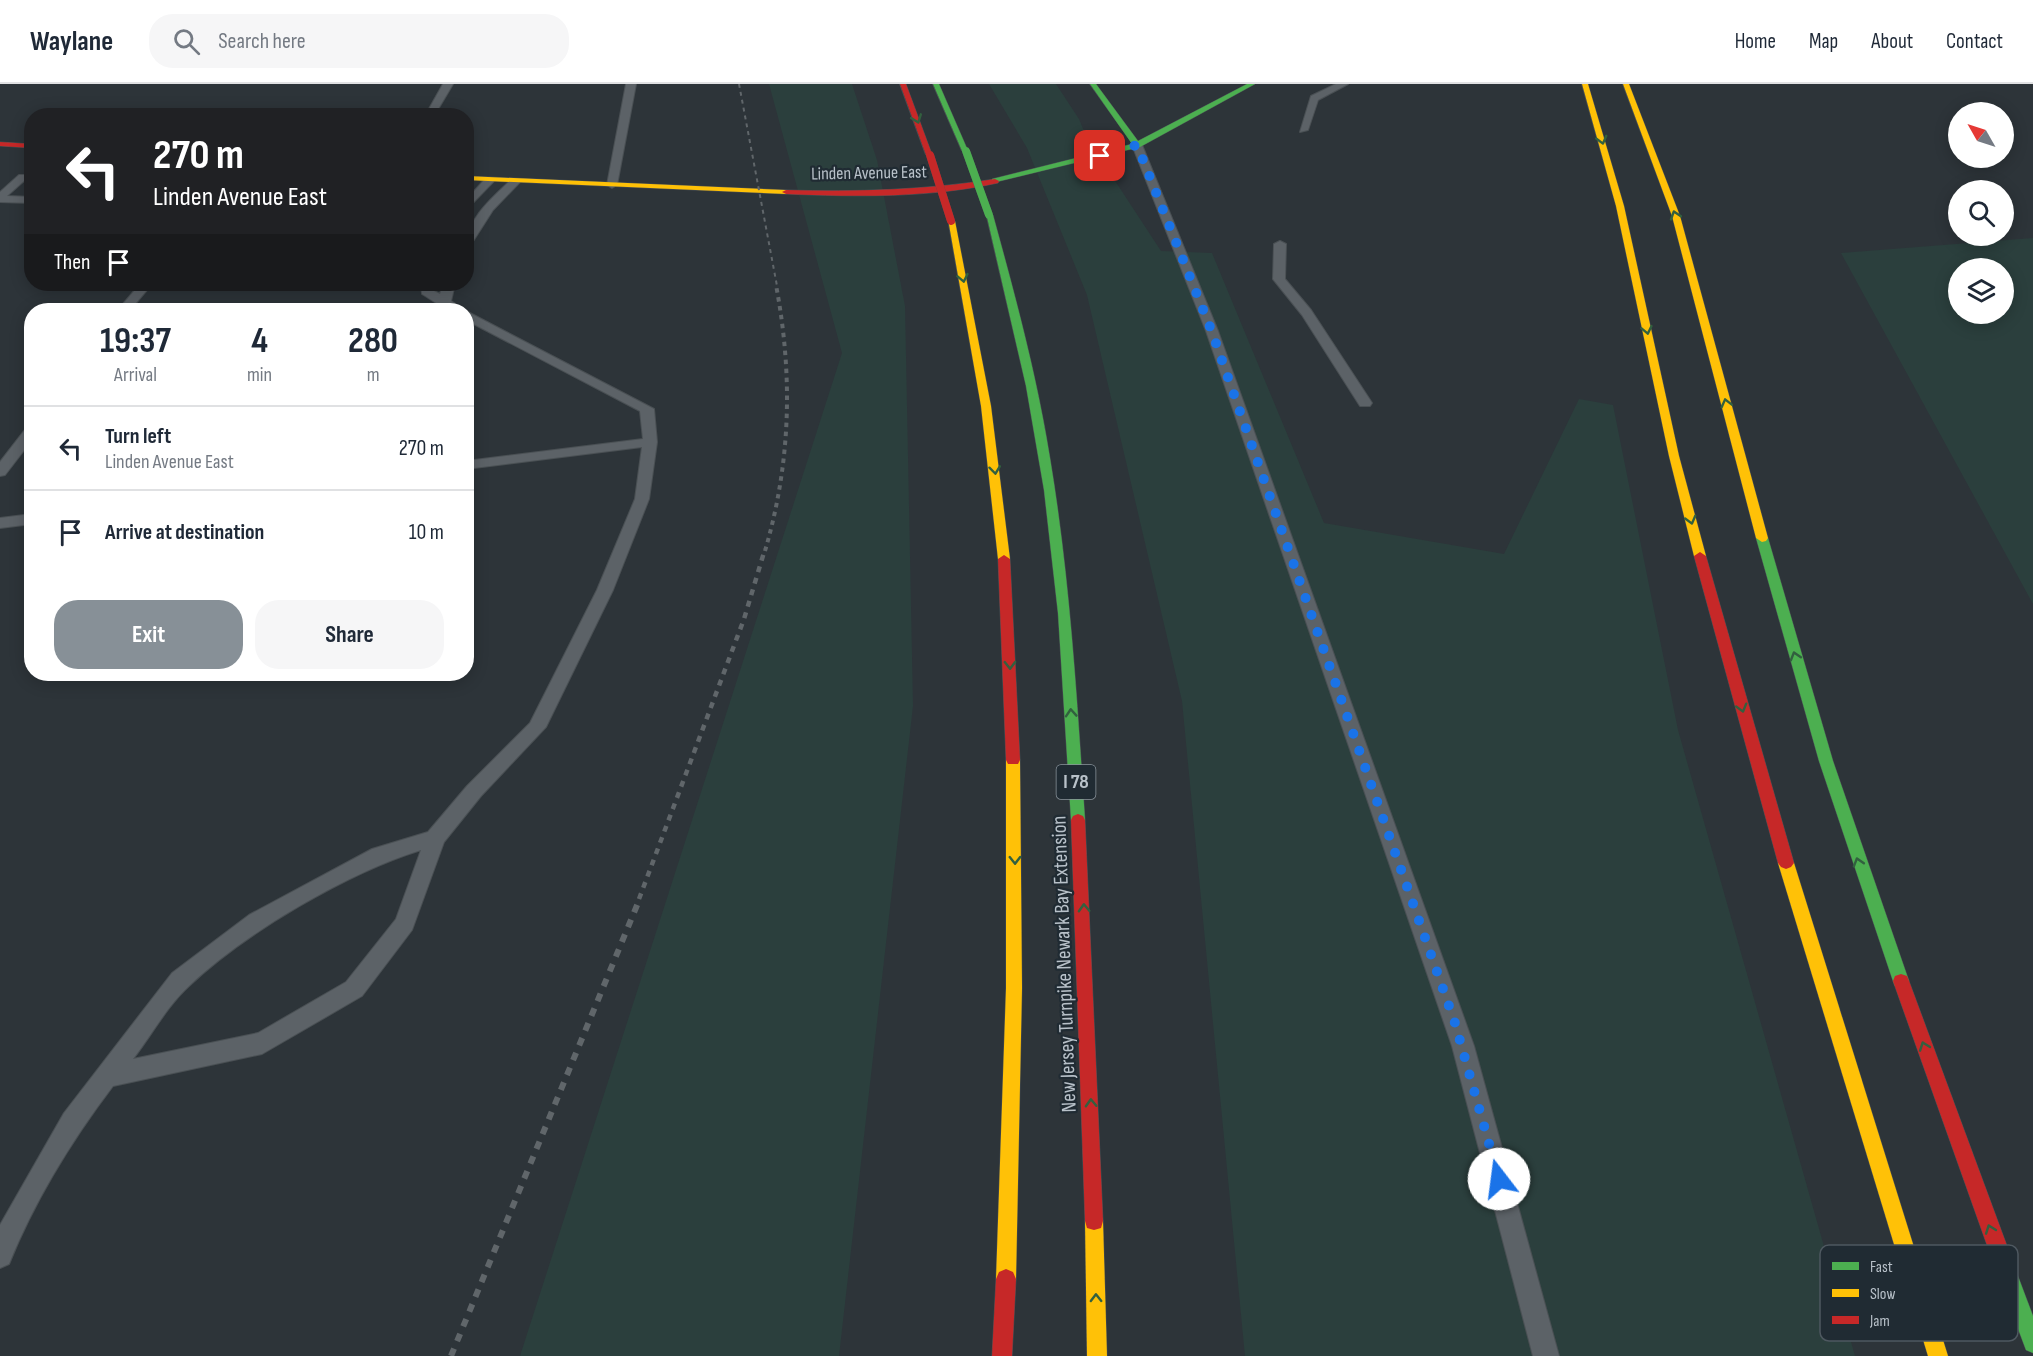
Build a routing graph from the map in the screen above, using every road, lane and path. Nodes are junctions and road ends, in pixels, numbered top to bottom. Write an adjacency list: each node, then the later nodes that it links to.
1 (448, 84): 10 (lane)
2 (631, 84): 19 (lane)
3 (903, 84): 45 (main road, one-way to 45, bridge)
4 (936, 84): 46 (main road, New Jersey Turnpike Newark Bay Extension / I 78, one-way to 4, bridge)
5 (1093, 84): 13 (main road)
6 (1252, 84): 13 (main road, Linden Avenue East)
7 (1343, 84): 11 (lane)
8 (1585, 84): 39 (main road, one-way to 39)
9 (1626, 84): 40 (main road, one-way to 9)
10 (434, 108)
11 (1303, 130)
12 (0, 144): 14 (main road)
13 (1137, 145): 19 (main road, Linden Avenue East); 47 (lane)
14 (24, 146)
15 (24, 177): 20 (lane)
16 (474, 179): 17 (main road, Linden Avenue East)
17 (490, 180): 18 (main road, Linden Avenue East); 21 (lane)
18 (516, 181): 19 (main road, Linden Avenue East); 23 (lane)
19 (612, 185)
20 (0, 198): 22 (lane)
21 (474, 198)
22 (24, 200)
23 (474, 231)
24 (1280, 244): 30 (lane)
25 (140, 291): 27 (lane)
26 (426, 291): 28 (lane)
27 (130, 303)
28 (443, 303)
29 (474, 319): 32 (lane)
30 (1365, 403)
31 (24, 440): 34 (lane)
32 (650, 442): 33 (lane); 37 (lane)
33 (474, 464)
34 (0, 472)
35 (24, 520): 36 (lane)
36 (0, 523)
37 (435, 838): 38 (lane); 38 (lane)
38 (106, 1076): 41 (lane)
39 (1904, 1245)
40 (1997, 1245)
41 (0, 1255)
42 (2018, 1302): 44 (main road, one-way to 42)
43 (1933, 1341): 48 (main road, one-way to 48)
44 (2033, 1343)
45 (1002, 1356)
46 (1097, 1356)
47 (1546, 1356)
48 (1938, 1356)

